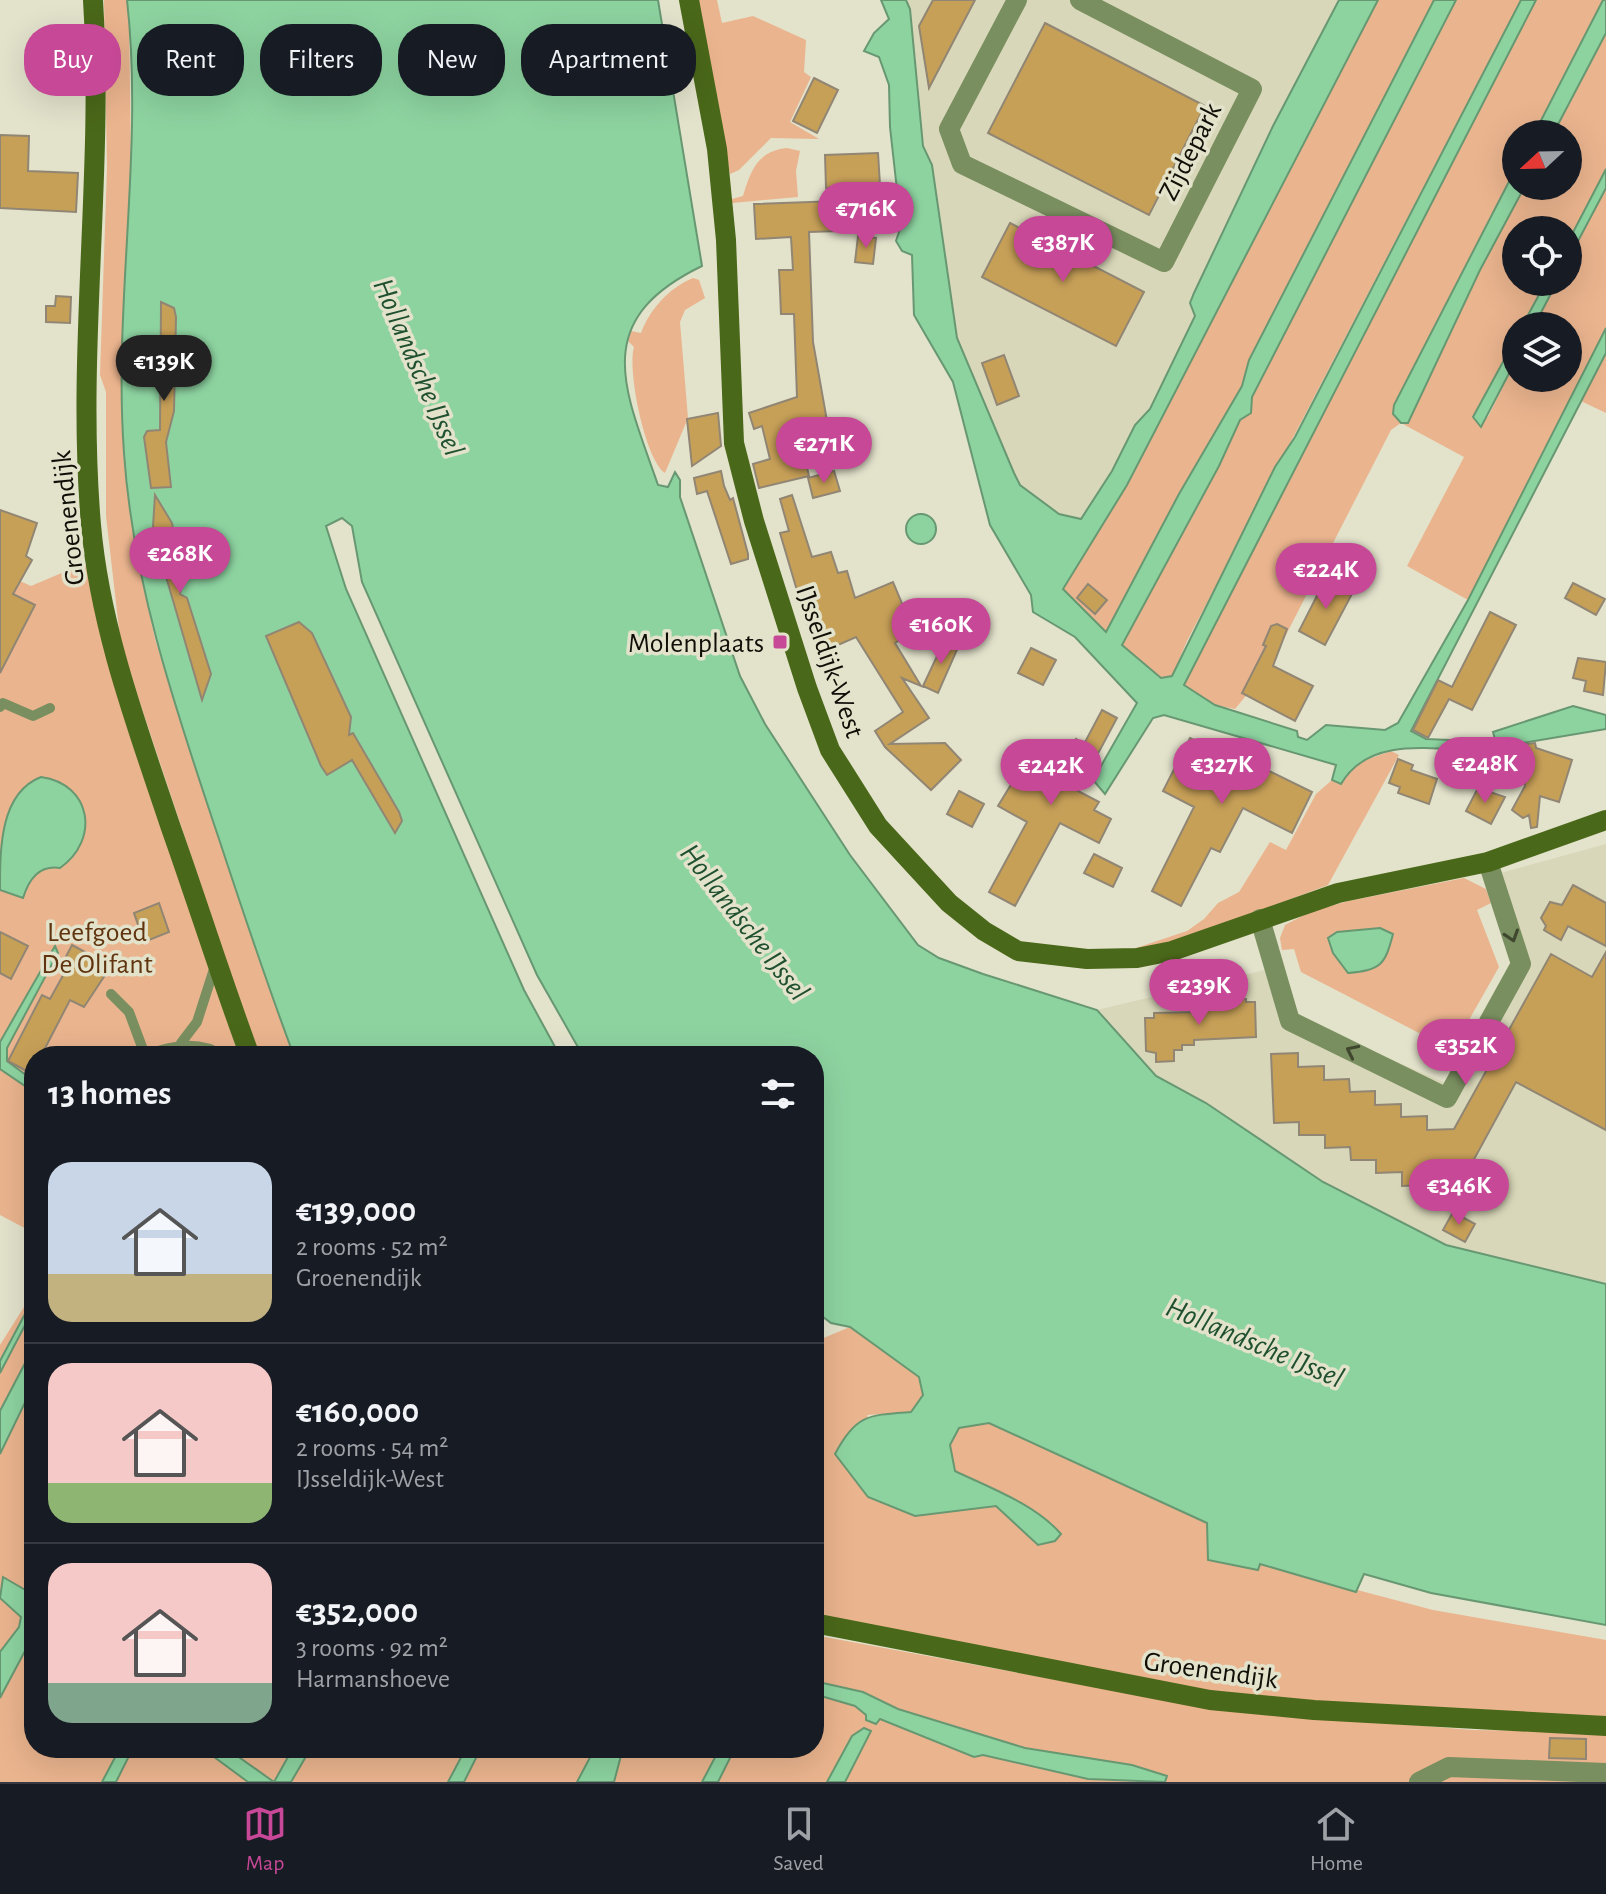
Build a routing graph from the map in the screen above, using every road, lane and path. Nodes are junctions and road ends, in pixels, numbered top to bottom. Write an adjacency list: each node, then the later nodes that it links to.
1 (93, 0): 10 (street, Groenendijk)
2 (689, 0): 9 (street, IJsseldijk-West)
3 (1017, 0): 4 (street, Zijdepark)
4 (1080, 0)
5 (0, 707): 6 (lane)
6 (50, 708)
7 (1606, 820): 8 (street, IJsseldijk-West)
8 (1488, 862): 9 (street, IJsseldijk-West); 9 (street, one-way to 9)
9 (1260, 919)
10 (217, 959): 12 (lane); 16 (street, Groenendijk)
11 (111, 994): 13 (lane)
12 (181, 1043): 14 (lane); 15 (lane)
13 (142, 1046)
14 (172, 1046)
15 (196, 1046)
16 (247, 1046)
17 (824, 1625): 18 (street, Groenendijk)
18 (1606, 1726)
19 (1606, 1773): 20 (street)
20 (1419, 1782)

